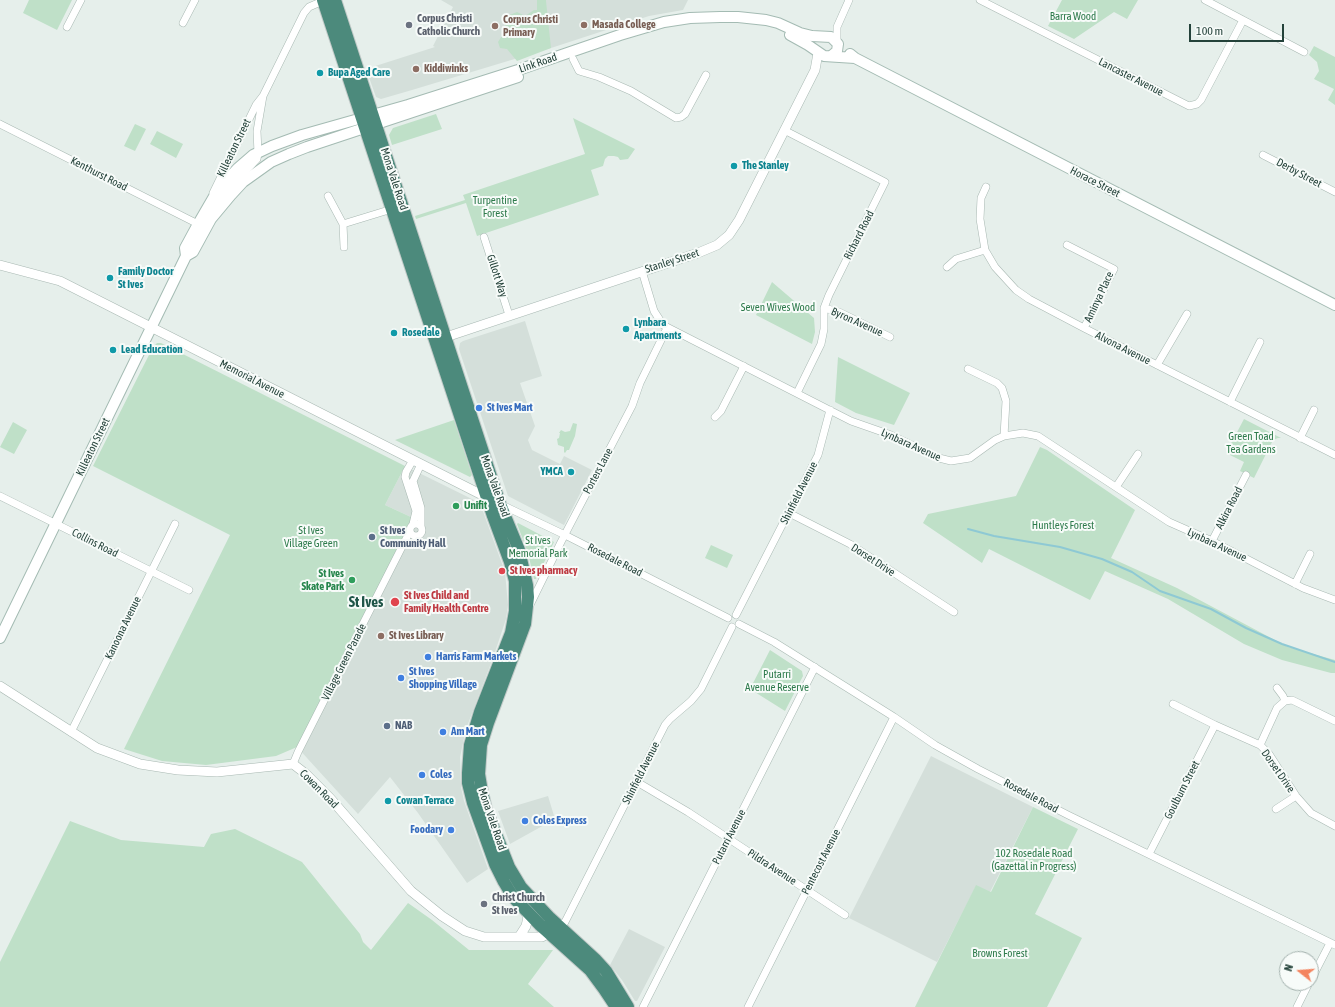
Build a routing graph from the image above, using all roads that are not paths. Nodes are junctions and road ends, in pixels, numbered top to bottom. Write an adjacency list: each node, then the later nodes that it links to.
1 (80, 0): 9 (street)
2 (195, 0): 8 (street)
3 (326, 0): 20 (street, Killeaton Street); 21 (highway, Mona Vale Road)
4 (849, 0): 10 (street)
5 (980, 0): 7 (street, Lancaster Avenue)
6 (1205, 0): 7 (street)
7 (1243, 20): 14 (street)
8 (183, 23)
9 (67, 27)
10 (837, 27): 11 (street); 12 (street)
11 (823, 36): 12 (main road); 13 (main road); 21 (main road, Link Road)
12 (837, 43): 15 (main road); 16 (main road, Horace Street)
13 (817, 51): 15 (main road); 17 (main road, Link Road); 18 (street, Stanley Street)
14 (1304, 52)
15 (830, 56): 16 (main road, Horace Street); 18 (street, Stanley Street)
16 (855, 58): 40 (main road, Horace Street)
17 (573, 59): 19 (street); 21 (main road, Link Road)
18 (815, 70): 23 (street, Stanley Street)
19 (706, 75)
20 (263, 96): 24 (street, Killeaton Street); 32 (street, Killeaton Street)
21 (369, 121): 24 (main road, Link Road); 26 (main road, Link Road); 30 (highway, Mona Vale Road); 48 (highway, Mona Vale Road)
22 (0, 124): 32 (street, Kenthurst Road)
23 (784, 130): 39 (street, Stanley Street); 41 (street, Richard Road)
24 (258, 153): 32 (main road, Killeaton Street)
25 (1263, 155): 28 (street, Derby Street)
26 (262, 168): 32 (main road, Killeaton Street)
27 (986, 187): 36 (street, Alvona Avenue)
28 (1335, 192)
29 (328, 196): 31 (street)
30 (392, 209): 31 (street); 48 (highway, Mona Vale Road)
31 (343, 224): 35 (street)
32 (202, 226): 44 (main road, Killeaton Street)
33 (484, 237): 43 (street, Gillott Way)
34 (1067, 245): 46 (street, Aminya Place)
35 (344, 247)
36 (985, 250): 38 (street); 46 (street, Alvona Avenue)
37 (0, 265): 44 (street, Memorial Avenue)
38 (947, 267)
39 (642, 271): 43 (street, Stanley Street); 45 (street, Lynbara Avenue)
40 (1335, 305)
41 (824, 308): 47 (street, Byron Avenue); 53 (street, Richard Road)
42 (1187, 314): 50 (street)
43 (509, 315): 48 (street, Stanley Street)
44 (151, 328): 62 (street, Memorial Avenue); 69 (main road, Killeaton Street)
45 (667, 328): 51 (street, Lynbara Avenue); 74 (street, Porters Lane)
46 (1084, 328): 50 (street, Alvona Avenue)
47 (890, 337)
48 (440, 339): 66 (highway, Mona Vale Road); 67 (highway, Mona Vale Road)
49 (1260, 342): 54 (street)
50 (1157, 365): 54 (street, Alvona Avenue)
51 (744, 366): 53 (street, Lynbara Avenue); 57 (street)
52 (968, 369): 58 (street)
53 (797, 393): 55 (street, Lynbara Avenue)
54 (1230, 402): 59 (street, Alvona Avenue)
55 (830, 410): 58 (street, Lynbara Avenue); 68 (street, Shinfield Avenue)
56 (1314, 410): 59 (street)
57 (715, 417)
58 (1004, 436): 64 (street, Lynbara Avenue)
59 (1300, 438): 61 (street, Alvona Avenue)
60 (1138, 454): 64 (street)
61 (1335, 455)
62 (417, 462): 66 (street, Memorial Avenue); 71 (street); 72 (street)
63 (1246, 475): 75 (street, Alkira Road)
64 (1116, 487): 75 (street, Lynbara Avenue)
65 (0, 496): 69 (street, Collins Road)
66 (487, 498): 67 (street, Memorial Avenue); 106 (highway, Mona Vale Road)
67 (500, 504): 74 (street, Rosedale Road); 81 (highway, Mona Vale Road)
68 (790, 513): 82 (street, Dorset Drive); 83 (street, Shinfield Avenue)
69 (55, 523): 77 (street, Collins Road); 87 (main road, Killeaton Street)
70 (175, 524): 77 (street, Kanoona Avenue)
71 (413, 524): 72 (street); 73 (street)
72 (421, 526): 73 (street)
73 (411, 534): 98 (street, Village Green Parade)
74 (565, 535): 81 (street, Porters Lane); 84 (street, Rosedale Road)
75 (1212, 540): 78 (street, Lynbara Avenue)
76 (1310, 554): 78 (street)
77 (152, 572): 79 (street, Collins Road); 96 (street, Kanoona Avenue)
78 (1295, 584): 80 (street, Lynbara Avenue)
79 (189, 590)
80 (1335, 600)
81 (527, 612): 108 (highway, Mona Vale Road)
82 (954, 612)
83 (736, 615): 84 (street); 85 (street)
84 (728, 618): 86 (street)
85 (739, 624): 86 (street); 88 (street, Rosedale Road)
86 (732, 626): 99 (street, Shinfield Avenue)
87 (0, 638)
88 (815, 667): 93 (street, Rosedale Road); 103 (street, Putarri Avenue)
89 (0, 686): 96 (street, Cowan Road)
90 (1277, 688): 91 (street)
91 (1285, 701): 94 (street); 97 (street)
92 (1173, 704): 95 (street, Dorset Drive)
93 (894, 717): 104 (street, Rosedale Road); 105 (street, Pentecost Avenue)
94 (1335, 721)
95 (1215, 725): 97 (street, Dorset Drive); 104 (street, Goulburn Street)
96 (71, 732): 98 (street, Cowan Road)
97 (1260, 745): 100 (street, Dorset Drive)
98 (294, 764): 109 (street, Cowan Road)
99 (637, 782): 103 (street, Pildra Avenue); 108 (street, Shinfield Avenue)
100 (1296, 796): 101 (street); 102 (street, Dorset Drive)
101 (1276, 809)
102 (1335, 826)
103 (728, 839): 105 (street, Pildra Avenue); 115 (street, Putarri Avenue)
104 (1149, 854): 110 (street, Rosedale Road)
105 (807, 890): 107 (street, Pildra Avenue); 116 (street, Pentecost Avenue)
106 (526, 911): 108 (highway, Mona Vale Road); 109 (street)
107 (846, 915)
108 (554, 929): 109 (street, Cowan Road); 113 (highway, Mona Vale Road); 114 (highway, Mona Vale Road)
109 (519, 937)
110 (1332, 944): 111 (street)
111 (1319, 966)
112 (1305, 991): 117 (street)
113 (616, 1007)
114 (628, 1007)
115 (643, 1007)
116 (748, 1007)
117 (1297, 1007)

